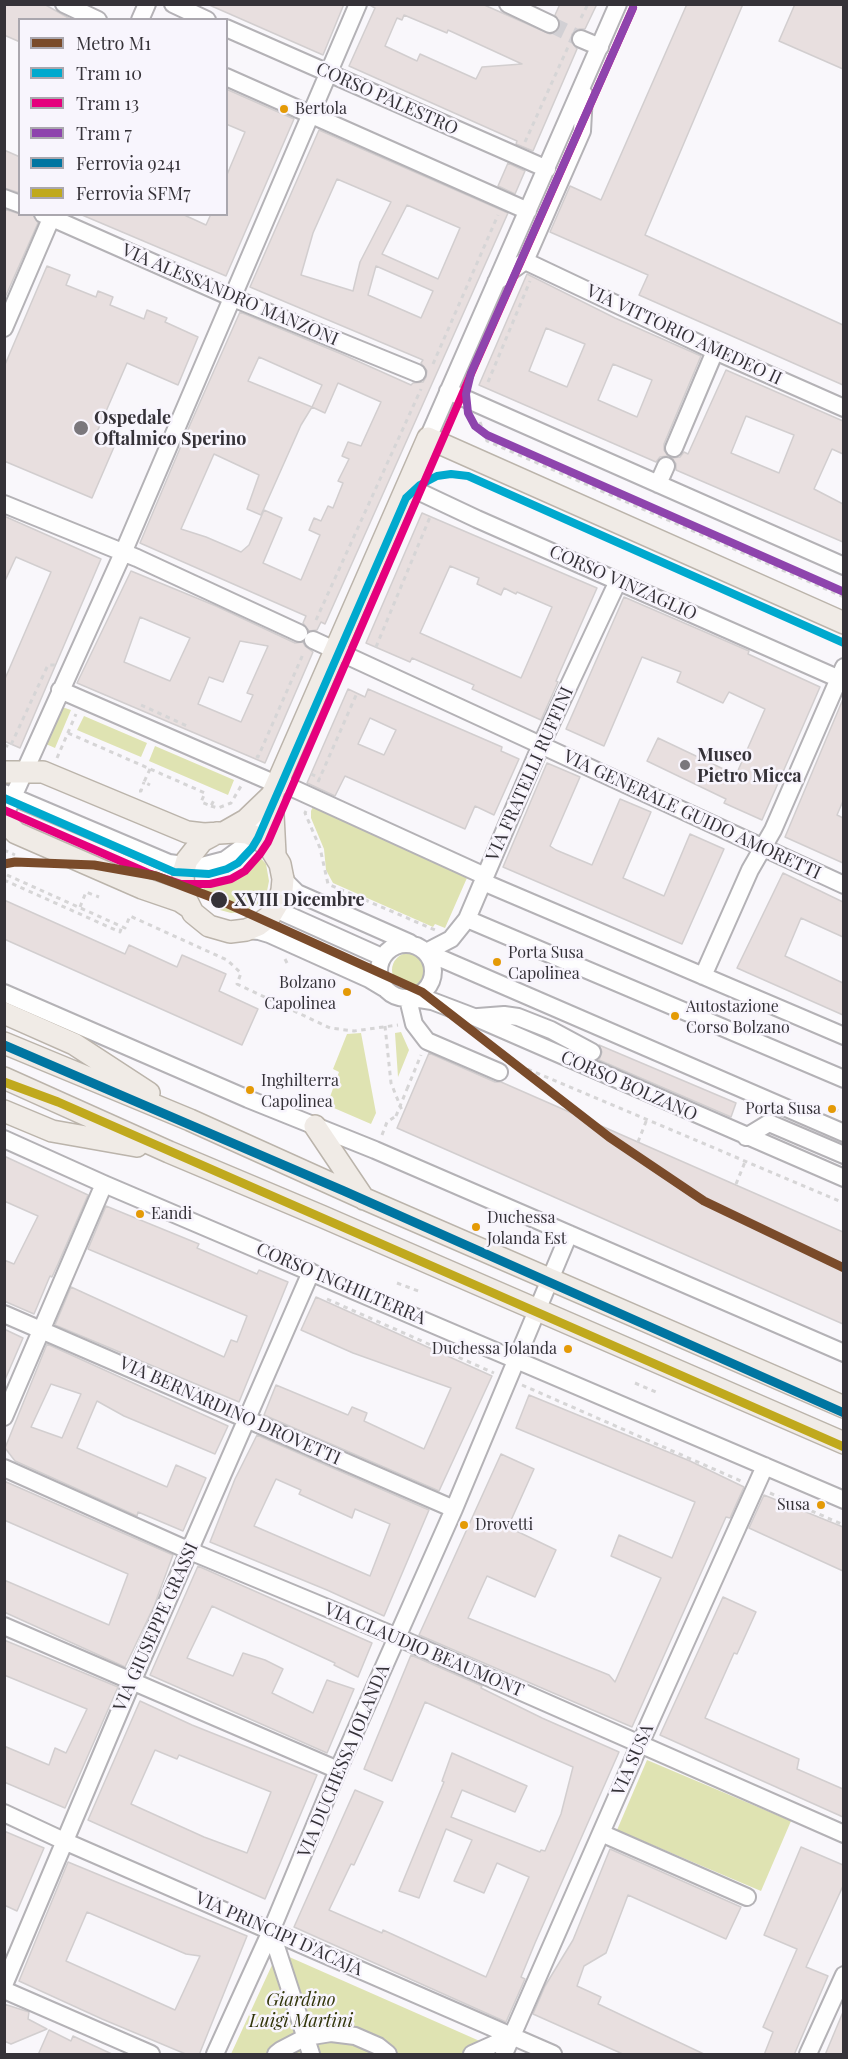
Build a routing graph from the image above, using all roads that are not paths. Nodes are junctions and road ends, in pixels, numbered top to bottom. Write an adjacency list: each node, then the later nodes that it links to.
1 (64, 4): 7 (street)
2 (147, 4): 8 (street)
3 (173, 4): 9 (street)
4 (358, 4): 14 (street)
5 (508, 4): 10 (street)
6 (618, 4): 13 (street)
7 (94, 18)
8 (141, 18)
9 (203, 18)
10 (550, 24)
11 (228, 29): 14 (street, CORSO PALESTRO)
12 (576, 41): 13 (street)
13 (600, 46): 16 (street)
14 (329, 73): 17 (street); 18 (street, CORSO PALESTRO)
15 (228, 78): 17 (street)
16 (585, 80): 18 (street); 21 (street)
17 (310, 114): 19 (street); 23 (street)
18 (547, 169): 19 (street)
19 (528, 211): 22 (street)
20 (49, 216): 23 (street, VIA ALESSANDRO MANZONI); 24 (street)
21 (531, 263): 22 (street); 25 (street, VIA VITTORIO AMEDEO II)
22 (495, 283): 27 (street)
23 (229, 296): 26 (street, VIA ALESSANDRO MANZONI); 35 (street)
24 (4, 328)
25 (716, 351): 28 (street, VIA VITTORIO AMEDEO II); 30 (street)
26 (419, 381)
27 (448, 391): 29 (street); 32 (street)
28 (843, 408)
29 (428, 438): 33 (main road); 38 (main road)
30 (674, 448)
31 (666, 466): 32 (street)
32 (658, 484): 36 (street)
33 (407, 486): 37 (street, CORSO VINZAGLIO); 39 (main road)
34 (4, 504): 35 (street, VIA GENERALE GUIDO AMORETTI)
35 (123, 553): 39 (street, VIA GENERALE GUIDO AMORETTI); 41 (street)
36 (843, 566)
37 (618, 580): 40 (street, CORSO VINZAGLIO); 42 (street, VIA FRATELLI RUFFINI)
38 (843, 623)
39 (335, 650): 42 (street, VIA GENERALE GUIDO AMORETTI); 44 (main road)
40 (842, 676): 49 (street)
41 (60, 690): 43 (street); 44 (street)
42 (541, 745): 49 (street, VIA GENERALE GUIDO AMORETTI); 53 (street, VIA FRATELLI RUFFINI)
43 (14, 772): 45 (street); 47 (main road)
44 (275, 787): 47 (main road); 48 (street); 52 (main road); 53 (street)
45 (9, 795): 46 (street); 51 (street)
46 (4, 819): 55 (main road)
47 (221, 833): 48 (main road); 50 (main road)
48 (251, 835): 50 (street); 52 (main road)
49 (763, 848): 54 (street, VIA GENERALE GUIDO AMORETTI); 61 (street)
50 (189, 858): 51 (street); 55 (main road)
51 (158, 859): 55 (street)
52 (278, 859): 56 (main road); 59 (street)
53 (484, 879): 57 (street, VIA FRATELLI RUFFINI); 61 (street)
54 (843, 885)
55 (187, 901): 58 (main road)
56 (275, 909): 58 (main road); 60 (street)
57 (467, 919): 59 (street, VIA FRATELLI RUFFINI); 72 (street)
58 (246, 930): 62 (street)
59 (421, 949): 60 (street); 64 (street); 76 (street)
60 (382, 957): 62 (street)
61 (703, 976): 67 (street)
62 (384, 987): 64 (street)
63 (4, 993): 75 (street)
64 (410, 998): 66 (street, CORSO BOLZANO); 70 (street)
65 (4, 1013): 74 (main road)
66 (474, 1017): 69 (street); 77 (street, CORSO BOLZANO)
67 (843, 1036)
68 (4, 1043): 74 (main road)
69 (592, 1052)
70 (503, 1066)
71 (4, 1078): 79 (main road)
72 (843, 1079)
73 (4, 1111): 79 (main road)
74 (190, 1120): 83 (main road)
75 (315, 1126): 83 (main road); 84 (street)
76 (843, 1133)
77 (746, 1137): 80 (street); 81 (street, CORSO BOLZANO)
78 (4, 1139): 82 (street, CORSO INGHILTERRA)
79 (169, 1152): 87 (main road)
80 (843, 1155)
81 (843, 1178)
82 (104, 1184): 85 (street, CORSO INGHILTERRA); 89 (street)
83 (365, 1199): 86 (main road)
84 (568, 1234): 86 (street, VIA DUCHESSA JOLANDA); 90 (street)
85 (308, 1279): 91 (street, CORSO INGHILTERRA); 94 (street, VIA GIUSEPPE GRASSI)
86 (550, 1279): 87 (street, VIA DUCHESSA JOLANDA); 92 (main road)
87 (537, 1310): 91 (street, VIA DUCHESSA JOLANDA); 95 (main road)
88 (4, 1314): 89 (street, VIA BERNARDINO DROVETTI)
89 (42, 1330): 93 (street); 94 (street, VIA BERNARDINO DROVETTI)
90 (843, 1353)
91 (518, 1359): 96 (street, CORSO INGHILTERRA); 99 (street, VIA DUCHESSA JOLANDA)
92 (843, 1407)
93 (4, 1417)
94 (248, 1419): 99 (street, VIA BERNARDINO DROVETTI); 100 (street, VIA GIUSEPPE GRASSI)
95 (843, 1443)
96 (765, 1466): 98 (street, CORSO INGHILTERRA); 104 (street, VIA SUSA)
97 (4, 1468): 100 (street, VIA CLAUDIO BEAUMONT)
98 (843, 1500)
99 (454, 1509): 102 (street, VIA DUCHESSA JOLANDA)
100 (190, 1551): 102 (street, VIA CLAUDIO BEAUMONT); 103 (street, VIA GIUSEPPE GRASSI)
101 (4, 1626): 103 (street)
102 (397, 1637): 104 (street, VIA CLAUDIO BEAUMONT); 105 (street, VIA DUCHESSA JOLANDA)
103 (132, 1682): 105 (street); 109 (street, VIA GIUSEPPE GRASSI)
104 (640, 1744): 107 (street, VIA SUSA); 108 (street, VIA CLAUDIO BEAUMONT)
105 (338, 1770): 111 (street, VIA DUCHESSA JOLANDA)
106 (4, 1813): 109 (street, VIA PRINCIPI D'ACAJA)
107 (601, 1833): 110 (street); 116 (street, VIA SUSA)
108 (843, 1834)
109 (64, 1841): 111 (street, VIA PRINCIPI D'ACAJA); 113 (street, VIA GIUSEPPE GRASSI)
110 (747, 1897)
111 (271, 1931): 116 (street, VIA PRINCIPI D'ACAJA); 117 (street); 119 (street, VIA DUCHESSA JOLANDA)
112 (843, 1975): 115 (street)
113 (4, 1985)
114 (4, 1990): 118 (street)
115 (837, 2008): 126 (street)
116 (512, 2036): 123 (street); 124 (street, VIA SUSA); 125 (street, VIA PRINCIPI D'ACAJA)
117 (306, 2037): 120 (street); 121 (street); 122 (street)
118 (151, 2055)
119 (215, 2055)
120 (276, 2055)
121 (311, 2055)
122 (388, 2055)
123 (472, 2055)
124 (504, 2055)
125 (553, 2055)
126 (808, 2055)

